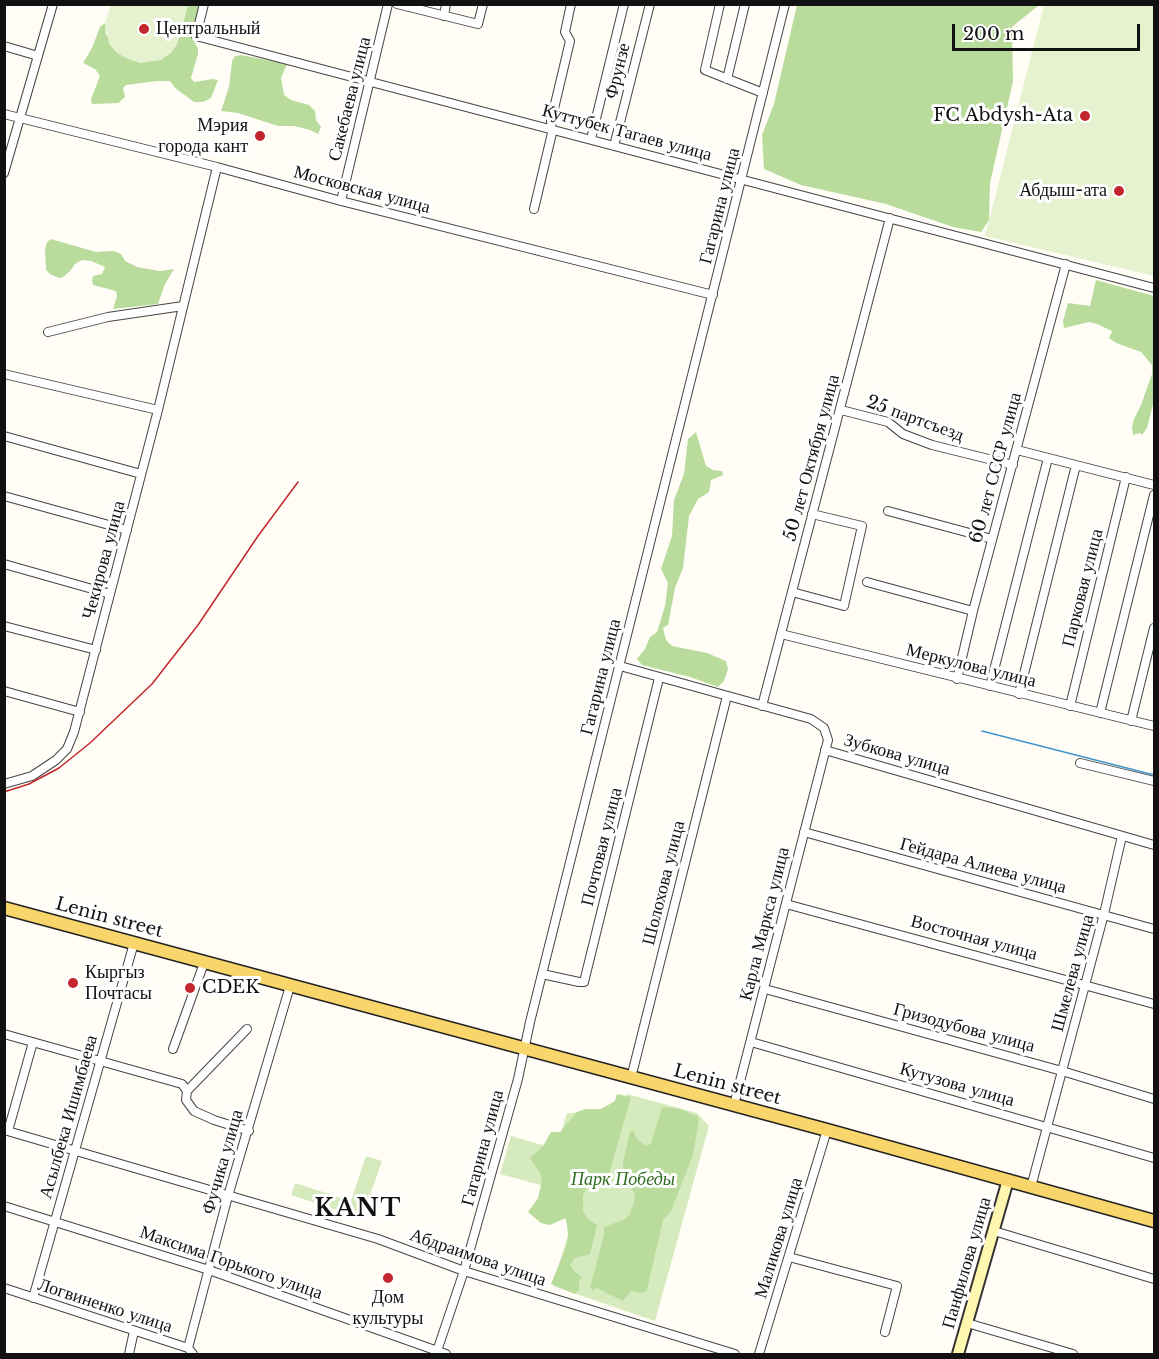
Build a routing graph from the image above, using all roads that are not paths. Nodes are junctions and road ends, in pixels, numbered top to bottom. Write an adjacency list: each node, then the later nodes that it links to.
1 (53, 4): 15 (street)
2 (204, 4): 17 (street, Куттубек Тагаев улица)
3 (388, 4): 17 (street, Сакебаева улица)
4 (397, 4): 13 (street)
5 (447, 4): 13 (street)
6 (483, 4): 13 (street)
7 (571, 4): 21 (street)
8 (624, 4): 22 (street, Фрунзе)
9 (650, 4): 23 (street, Фрунзе)
10 (720, 4): 16 (street)
11 (746, 4): 16 (street)
12 (785, 4): 18 (street, Гагарина улица)
13 (444, 16)
14 (4, 46): 15 (street)
15 (38, 56): 20 (street)
16 (727, 79): 18 (street)
17 (370, 81): 21 (street, Куттубек Тагаев улица); 27 (street, Сакебаева улица)
18 (763, 93): 26 (street, Гагарина улица)
19 (4, 114): 20 (street, Московская улица)
20 (20, 119): 24 (street, Московская улица); 25 (street)
21 (551, 129): 22 (street, Куттубек Тагаев улица); 28 (street)
22 (591, 139): 23 (street, Куттубек Тагаев улица)
23 (614, 146): 26 (street, Куттубек Тагаев улица)
24 (217, 167): 27 (street, Московская улица); 33 (street, Чекирова улица)
25 (4, 172)
26 (742, 179): 29 (street, Куттубек Тагаев улица); 32 (street, Гагарина улица)
27 (341, 201): 32 (street, Московская улица)
28 (534, 209)
29 (890, 218): 30 (street, Куттубек Тагаев улица); 37 (street, 50 лет Октября улица)
30 (1066, 264): 31 (street, Куттубек Тагаев улица); 39 (street, 60 лет СССР улица)
31 (1155, 288)
32 (713, 295): 61 (street, Гагарина улица)
33 (183, 306): 34 (street); 36 (street, Чекирова улица)
34 (48, 332)
35 (4, 374): 36 (street)
36 (158, 410): 43 (street, Чекирова улица)
37 (841, 410): 41 (street, 25 партсъезд); 49 (street, 50 лет Октября улица)
38 (4, 436): 43 (street)
39 (1017, 450): 40 (street); 41 (street, 60 лет СССР улица)
40 (1048, 458): 42 (street); 64 (street)
41 (1014, 465): 51 (street, 60 лет СССР улица)
42 (1076, 465): 44 (street); 66 (street)
43 (141, 474): 50 (street, Чекирова улица)
44 (1126, 477): 45 (street); 69 (street, Парковая улица)
45 (1155, 485)
46 (1155, 495): 71 (street)
47 (4, 496): 50 (street)
48 (888, 511): 51 (street)
49 (812, 514): 54 (street, 50 лет Октября улица); 54 (street)
50 (127, 530): 55 (street, Чекирова улица)
51 (992, 539): 56 (street, 60 лет СССР улица)
52 (4, 564): 55 (street)
53 (867, 582): 56 (street)
54 (792, 592): 59 (street, 50 лет Октября улица)
55 (110, 594): 60 (street, Чекирова улица)
56 (973, 611): 63 (street, 60 лет СССР улица)
57 (4, 626): 60 (street)
58 (1155, 628): 72 (street)
59 (781, 634): 63 (street, Меркулова улица); 68 (street, 50 лет Октября улица)
60 (96, 650): 70 (street, Чекирова улица)
61 (620, 666): 62 (street, Зубкова улица); 87 (street, Гагарина улица)
62 (659, 678): 67 (street, Зубкова улица); 87 (street, Почтовая улица)
63 (957, 679): 64 (street, Меркулова улица)
64 (990, 687): 66 (street, Меркулова улица)
65 (4, 691): 70 (street)
66 (1019, 694): 69 (street, Меркулова улица)
67 (727, 696): 68 (street, Зубкова улица); 100 (street, Шолохова улица)
68 (762, 705): 74 (street, Зубкова улица)
69 (1070, 706): 71 (street, Меркулова улица)
70 (80, 712): 77 (street, Чекирова улица)
71 (1100, 713): 72 (street, Меркулова улица)
72 (1131, 721): 73 (street, Меркулова улица)
73 (1155, 726)
74 (825, 750): 78 (street, Карла Маркса улица); 79 (street, Зубкова улица)
75 (1080, 763): 76 (street)
76 (1155, 782)
77 (6, 783)
78 (804, 832): 81 (street, Карла Маркса улица); 83 (street, Гейдара Алиева улица)
79 (1122, 836): 80 (street, Зубкова улица); 83 (street, Шмелева улица)
80 (1155, 845)
81 (786, 904): 88 (street, Восточная улица); 90 (street, Карла Маркса улица)
82 (4, 908): 85 (main road, Lenin street)
83 (1104, 914): 84 (street, Гейдара Алиева улица); 88 (street, Шмелева улица)
84 (1155, 929)
85 (134, 943): 86 (main road, Lenin street); 98 (street, Асылбека Ишимбаева)
86 (204, 963): 89 (main road, Lenin street); 96 (street)
87 (542, 974): 97 (street, Гагарина улица)
88 (1085, 984): 91 (street, Восточная улица); 99 (street, Шмелева улица)
89 (290, 986): 97 (main road, Lenin street); 107 (street, Фучика улица)
90 (765, 989): 95 (street, Карла Маркса улица); 99 (street, Гризодубова улица)
91 (1155, 1004)
92 (247, 1029): 101 (street)
93 (4, 1034): 94 (street)
94 (33, 1042): 98 (street); 105 (street)
95 (751, 1042): 103 (street, Карла Маркса улица); 104 (street, Кутузова улица)
96 (173, 1049)
97 (523, 1049): 100 (main road, Lenin street); 119 (street, Гагарина улица)
98 (100, 1062): 101 (street); 108 (street, Асылбека Ишимбаева)
99 (1062, 1071): 102 (street, Гризодубова улица); 104 (street, Шмелева улица)
100 (631, 1078): 103 (main road, Lenin street)
101 (184, 1088): 107 (street)
102 (1155, 1099)
103 (734, 1105): 106 (main road, Lenin street)
104 (1047, 1127): 109 (street, Кутузова улица); 111 (street, Шмелева улица)
105 (6, 1130): 108 (street, Абдраимова улица)
106 (827, 1130): 110 (main road, Lenin street); 117 (street, Маликова улица)
107 (249, 1131): 112 (street, Фучика улица)
108 (75, 1150): 112 (street, Абдраимова улица); 114 (street, Асылбека Ишимбаева)
109 (1155, 1158)
110 (1008, 1180): 111 (main road, Lenin street); 116 (street, Панфилова улица)
111 (1031, 1187): 115 (main road, Lenin street)
112 (228, 1196): 118 (street, Фучика улица); 119 (street, Абдраимова улица)
113 (4, 1206): 114 (street, Максима Горького улица)
114 (56, 1221): 118 (street, Максима Горького улица); 122 (street, Асылбека Ишимбаева)
115 (1155, 1221)
116 (994, 1232): 120 (street); 123 (street, Панфилова улица)
117 (789, 1257): 125 (street); 131 (street, Маликова улица)
118 (209, 1270): 126 (street, Фучика улица); 127 (street, Максима Горького улица)
119 (464, 1271): 127 (street, Гагарина улица); 130 (street, Абдраимова улица)
120 (1155, 1279)
121 (4, 1288): 122 (street, Логвиненко улица)
122 (33, 1298): 124 (street, Логвиненко улица)
123 (967, 1323): 132 (street, Панфилова улица); 133 (street)
124 (134, 1331): 126 (street, Логвиненко улица); 128 (street)
125 (885, 1332)
126 (190, 1351)
127 (436, 1353): 129 (street, Максима Горького улица)
128 (129, 1354)
129 (446, 1354)
130 (735, 1354)
131 (759, 1354)
132 (958, 1354)
133 (1073, 1354)

